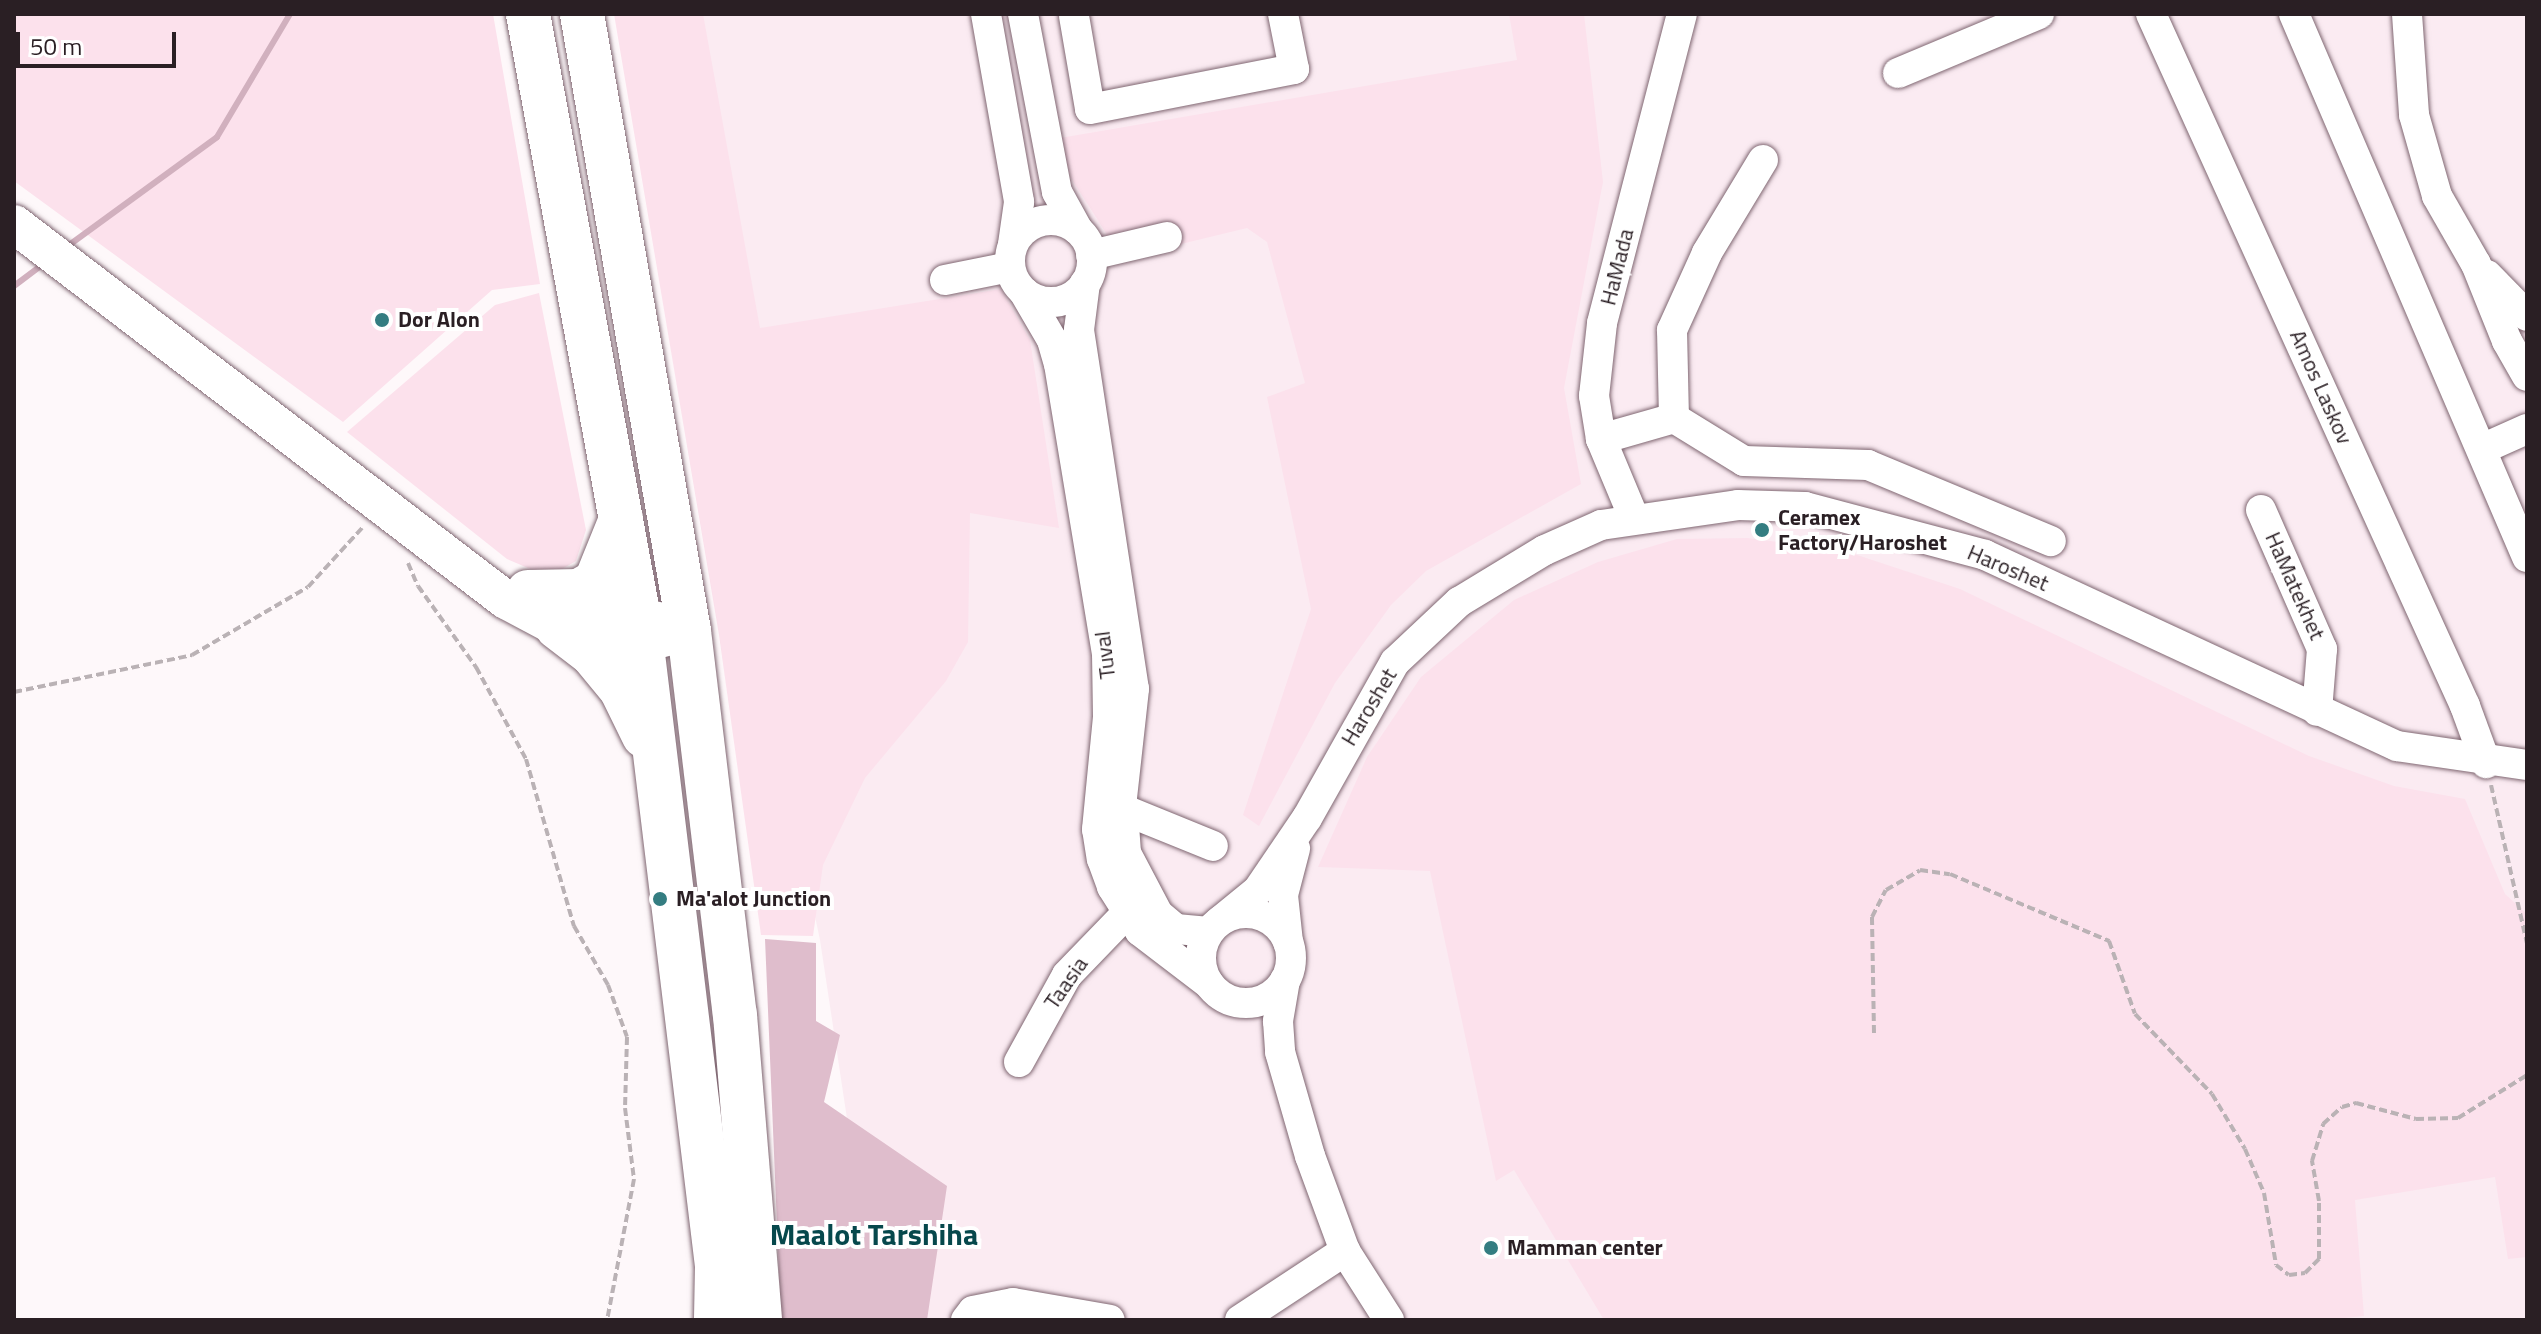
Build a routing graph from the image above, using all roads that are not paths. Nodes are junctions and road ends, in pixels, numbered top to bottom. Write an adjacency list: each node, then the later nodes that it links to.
1 (528, 14): 29 (highway)
2 (582, 14): 37 (highway)
3 (986, 14): 20 (street)
4 (1023, 14): 13 (street)
5 (1283, 14): 12 (street)
6 (1682, 14): 26 (street, HaMada)
7 (2039, 14): 14 (street)
8 (2151, 14): 40 (street, Amos Laskov)
9 (2294, 14): 27 (street)
10 (2407, 14): 19 (street)
11 (1074, 16): 12 (street)
12 (1082, 64): 13 (street)
13 (1034, 72): 18 (street)
14 (1898, 73)
15 (1763, 160): 24 (street)
16 (14, 224): 32 (main road)
17 (1167, 237): 18 (street)
18 (1085, 256): 20 (street); 20 (street); 42 (street, Tuval)
19 (2476, 264): 22 (street); 23 (street)
20 (1015, 268): 21 (street); 45 (street, Tuval)
21 (945, 280)
22 (2527, 316)
23 (2527, 376)
24 (1674, 418): 26 (street); 31 (street)
25 (2527, 429): 27 (street)
26 (1601, 439): 30 (street, HaMada)
27 (2482, 449): 33 (street)
28 (2261, 510): 38 (street, HaMatekhet)
29 (623, 513): 34 (highway); 36 (highway)
30 (1634, 518): 38 (street, Haroshet); 43 (street, Haroshet)
31 (2051, 541)
32 (447, 554): 34 (main road); 35 (main road)
33 (2527, 557)
34 (528, 592): 36 (main road)
35 (557, 627): 36 (main road); 39 (highway)
36 (640, 628): 37 (main road); 39 (highway)
37 (689, 631): 54 (highway)
38 (2317, 711): 40 (street, Haroshet)
39 (658, 762): 53 (highway)
40 (2486, 763): 41 (street, Haroshet)
41 (2527, 765)
42 (1122, 809): 44 (street); 46 (street, Tuval)
43 (1307, 818): 46 (street, Haroshet); 47 (street, Haroshet)
44 (1213, 846)
45 (1126, 914): 49 (street, Tuval); 51 (street, Taasia)
46 (1214, 926): 47 (street); 49 (street)
47 (1288, 942): 48 (street)
48 (1285, 980): 49 (street); 50 (street)
49 (1220, 993): 50 (street)
50 (1280, 1052): 52 (street)
51 (1019, 1062)
52 (1345, 1251): 57 (street); 58 (street)
53 (716, 1320)
54 (760, 1320)
55 (966, 1320): 56 (street)
56 (1110, 1320)
57 (1240, 1320)
58 (1389, 1320)

